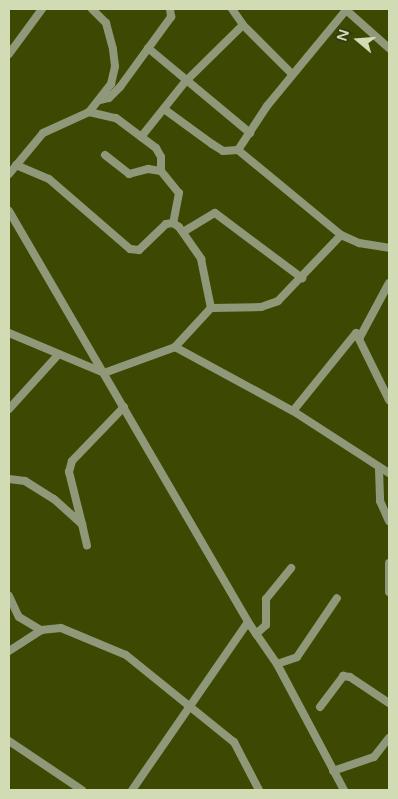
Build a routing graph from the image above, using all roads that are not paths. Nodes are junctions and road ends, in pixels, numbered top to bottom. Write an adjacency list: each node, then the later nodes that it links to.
1 (42, 9): 9 (street)
2 (92, 9): 12 (street)
3 (170, 9): 7 (street)
4 (232, 9): 6 (street)
5 (345, 10): 8 (street); 10 (street)
6 (243, 25): 10 (street); 11 (street)
7 (148, 48): 11 (street); 12 (street)
8 (389, 48)
9 (9, 54)
10 (292, 74): 15 (street)
11 (185, 82): 13 (street); 15 (street)
12 (100, 100): 14 (street)
13 (164, 109): 16 (street); 17 (street)
14 (89, 112): 16 (street); 19 (street)
15 (250, 133): 17 (street)
16 (142, 137): 20 (street)
17 (238, 150): 25 (street)
18 (105, 155): 20 (street)
19 (16, 165): 21 (street); 23 (street)
20 (161, 171): 23 (street)
21 (9, 174)
22 (9, 211): 34 (street)
23 (173, 223): 24 (street)
24 (183, 232): 27 (street); 29 (street)
25 (341, 235): 26 (street); 27 (street)
26 (389, 248)
27 (302, 278): 29 (street)
28 (389, 283): 31 (street)
29 (211, 308): 32 (street)
30 (9, 333): 33 (street)
31 (360, 337): 35 (street); 38 (street)
32 (174, 347): 34 (street); 38 (street)
33 (58, 356): 34 (street); 37 (street)
34 (104, 373): 36 (street)
35 (389, 400)
36 (124, 407): 43 (street); 50 (street)
37 (9, 408)
38 (293, 411): 39 (street)
39 (379, 469): 40 (street); 42 (street)
40 (389, 473)
41 (9, 479): 43 (street)
42 (389, 521)
43 (82, 524): 44 (street)
44 (87, 545)
45 (389, 563): 47 (street)
46 (291, 568): 52 (street)
47 (389, 592)
48 (9, 596): 51 (street)
49 (337, 598): 54 (street)
50 (248, 622): 52 (street); 56 (street)
51 (41, 630): 53 (street); 56 (street)
52 (256, 634): 54 (street)
53 (9, 651)
54 (277, 664): 60 (street)
55 (389, 703): 57 (street)
56 (190, 706): 61 (street); 63 (street)
57 (320, 707)
58 (389, 738): 60 (street)
59 (9, 741): 62 (street)
60 (334, 771): 64 (street)
61 (135, 789)
62 (82, 790)
63 (259, 790)
64 (344, 790)

